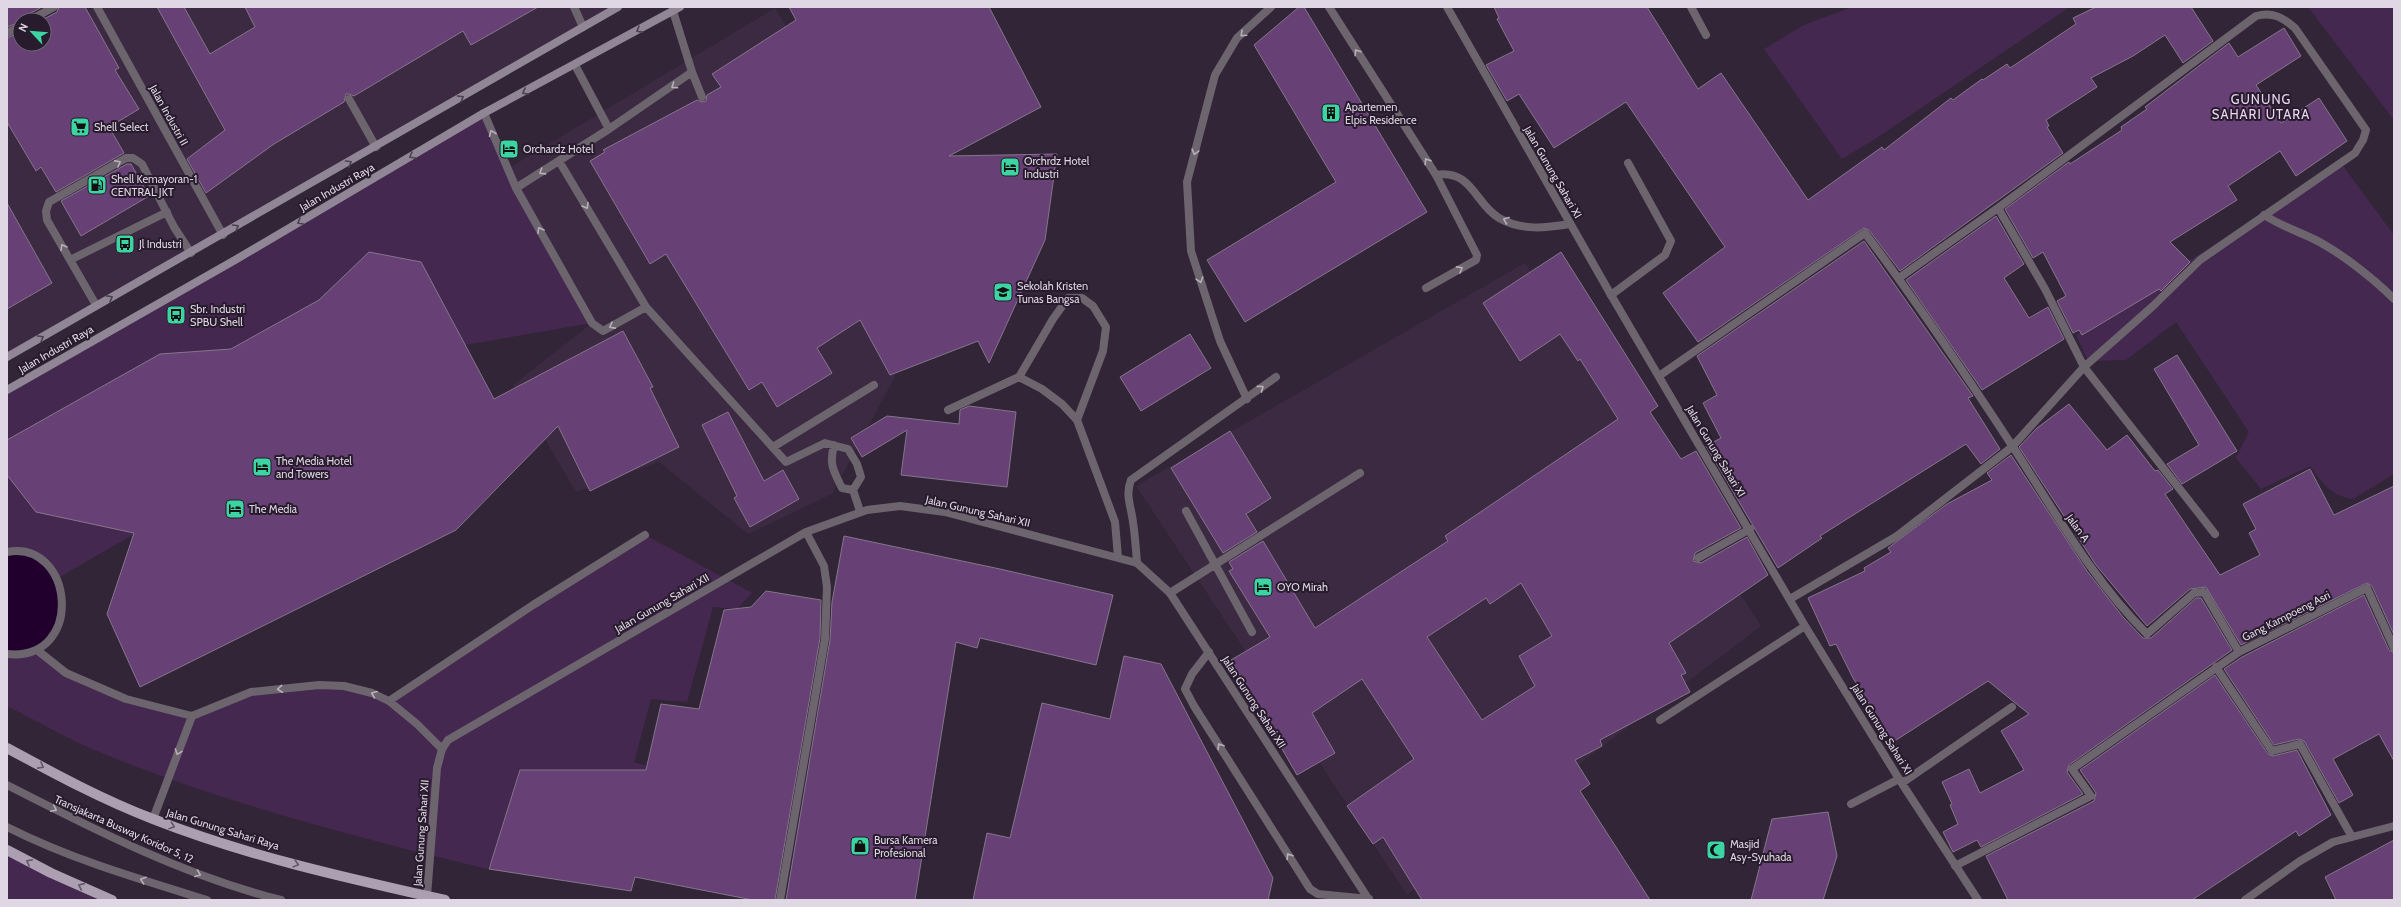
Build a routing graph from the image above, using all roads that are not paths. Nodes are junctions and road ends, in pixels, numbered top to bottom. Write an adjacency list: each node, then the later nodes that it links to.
1 (54, 7): 10 (street)
2 (97, 7): 28 (street, Jalan Industri II)
3 (574, 7): 11 (street)
4 (618, 7): 11 (main road, Jalan Industri Raya)
5 (1271, 7): 44 (street, one-way to 44)
6 (1328, 7): 22 (street, one-way to 6)
7 (1447, 7): 27 (street, Jalan Gunung Sahari XI)
8 (1691, 7): 12 (street)
9 (675, 8): 13 (main road, Jalan Industri Raya, one-way to 13); 14 (street)
10 (45, 12)
11 (583, 27): 19 (main road, Jalan Industri Raya, one-way to 11)
12 (1706, 35)
13 (575, 65): 17 (main road, Jalan Industri Raya, one-way to 17); 18 (street)
14 (692, 72): 15 (street); 18 (street, one-way to 18)
15 (702, 97)
16 (349, 100): 19 (street)
17 (484, 113): 23 (street, one-way to 17); 43 (main road, Jalan Industri Raya, one-way to 43)
18 (609, 129): 20 (street)
19 (376, 147): 28 (main road, Jalan Industri Raya, one-way to 19)
20 (559, 161): 23 (street, one-way to 23); 36 (street, one-way to 36)
21 (1628, 163): 33 (street)
22 (1436, 175): 27 (street, one-way to 22); 32 (street, one-way to 22)
23 (516, 188): 36 (street, one-way to 23)
24 (1998, 208): 26 (street); 31 (street); 38 (street)
25 (167, 212): 29 (street); 30 (street); 30 (street, one-way to 25)
26 (2264, 215): 34 (street); 38 (street)
27 (1570, 224): 33 (street, Jalan Gunung Sahari XI)
28 (223, 235): 29 (main road, Jalan Industri Raya)
29 (191, 253): 35 (main road, Jalan Industri Raya, one-way to 29)
30 (70, 260): 35 (street)
31 (1899, 278): 39 (street, Jalan A); 49 (street, Jalan A)
32 (1426, 288)
33 (1611, 295): 39 (street, Jalan Gunung Sahari XI)
34 (2394, 299)
35 (96, 305): 37 (main road, Jalan Industri Raya, one-way to 35)
36 (646, 308): 48 (street)
37 (7, 357)
38 (2084, 367): 49 (street); 56 (street)
39 (1659, 376): 54 (street, Jalan Gunung Sahari XI)
40 (1019, 377): 45 (street); 46 (street); 46 (street)
41 (1276, 377): 44 (street, one-way to 41)
42 (874, 385): 48 (street)
43 (7, 390)
44 (1247, 399): 61 (street)
45 (948, 410)
46 (1077, 420): 59 (street)
47 (834, 445): 48 (street); 51 (street); 51 (street)
48 (773, 447)
49 (2012, 447): 64 (street); 65 (street, Jalan A)
50 (1360, 473): 62 (street)
51 (854, 490): 52 (street)
52 (860, 511): 55 (street, Jalan Gunung Sahari XII); 59 (street, Jalan Gunung Sahari XII)
53 (1186, 511): 62 (street)
54 (1750, 529): 60 (street); 64 (street, Jalan Gunung Sahari XI)
55 (806, 532): 79 (street, Jalan Gunung Sahari XII); 94 (street)
56 (2215, 534)
57 (645, 535): 74 (street)
58 (7, 552): 69 (street)
59 (1118, 557): 61 (street, Jalan Gunung Sahari XII)
60 (1698, 558)
61 (1137, 563): 63 (street, Jalan Gunung Sahari XII)
62 (1214, 565): 63 (street); 67 (street)
63 (1170, 593): 70 (street, Jalan Gunung Sahari XII)
64 (1790, 600): 66 (street, Jalan Gunung Sahari XI)
65 (2131, 618): 71 (street, Gang Kampoeng Asri)
66 (1805, 626): 77 (street); 80 (street, Jalan Gunung Sahari XI)
67 (1252, 632)
68 (2394, 648): 71 (street, Gang Kampoeng Asri)
69 (37, 650): 72 (street); 76 (street)
70 (1209, 652): 95 (street, Jalan Gunung Sahari XII); 95 (street, one-way to 70)
71 (2239, 652): 73 (street)
72 (7, 654)
73 (2216, 667): 86 (street); 88 (street)
74 (388, 701): 76 (street, one-way to 76); 79 (street)
75 (2012, 707): 80 (street)
76 (192, 716): 83 (street, one-way to 83)
77 (1660, 720)
78 (7, 748): 83 (main road, Jalan Gunung Sahari Raya, one-way to 83)
79 (442, 749): 89 (street, Jalan Gunung Sahari XII)
80 (1901, 782): 82 (street); 88 (street, Jalan Gunung Sahari XI)
81 (7, 785): 92 (street, Transjakarta Busway Koridor 5, 12, one-way to 92)
82 (1851, 804)
83 (153, 819): 89 (main road, Jalan Gunung Sahari Raya, one-way to 89)
84 (7, 826): 91 (street, one-way to 84)
85 (2394, 826): 86 (street)
86 (2352, 837): 97 (street)
87 (7, 850): 90 (main road, one-way to 87)
88 (1955, 866): 96 (street, Jalan Gunung Sahari XI)
89 (427, 896): 93 (main road, Jalan Gunung Sahari Raya)
90 (112, 900)
91 (207, 900)
92 (281, 900)
93 (445, 900)
94 (780, 900)
95 (1369, 900)
96 (1978, 900)
97 (2245, 900)

